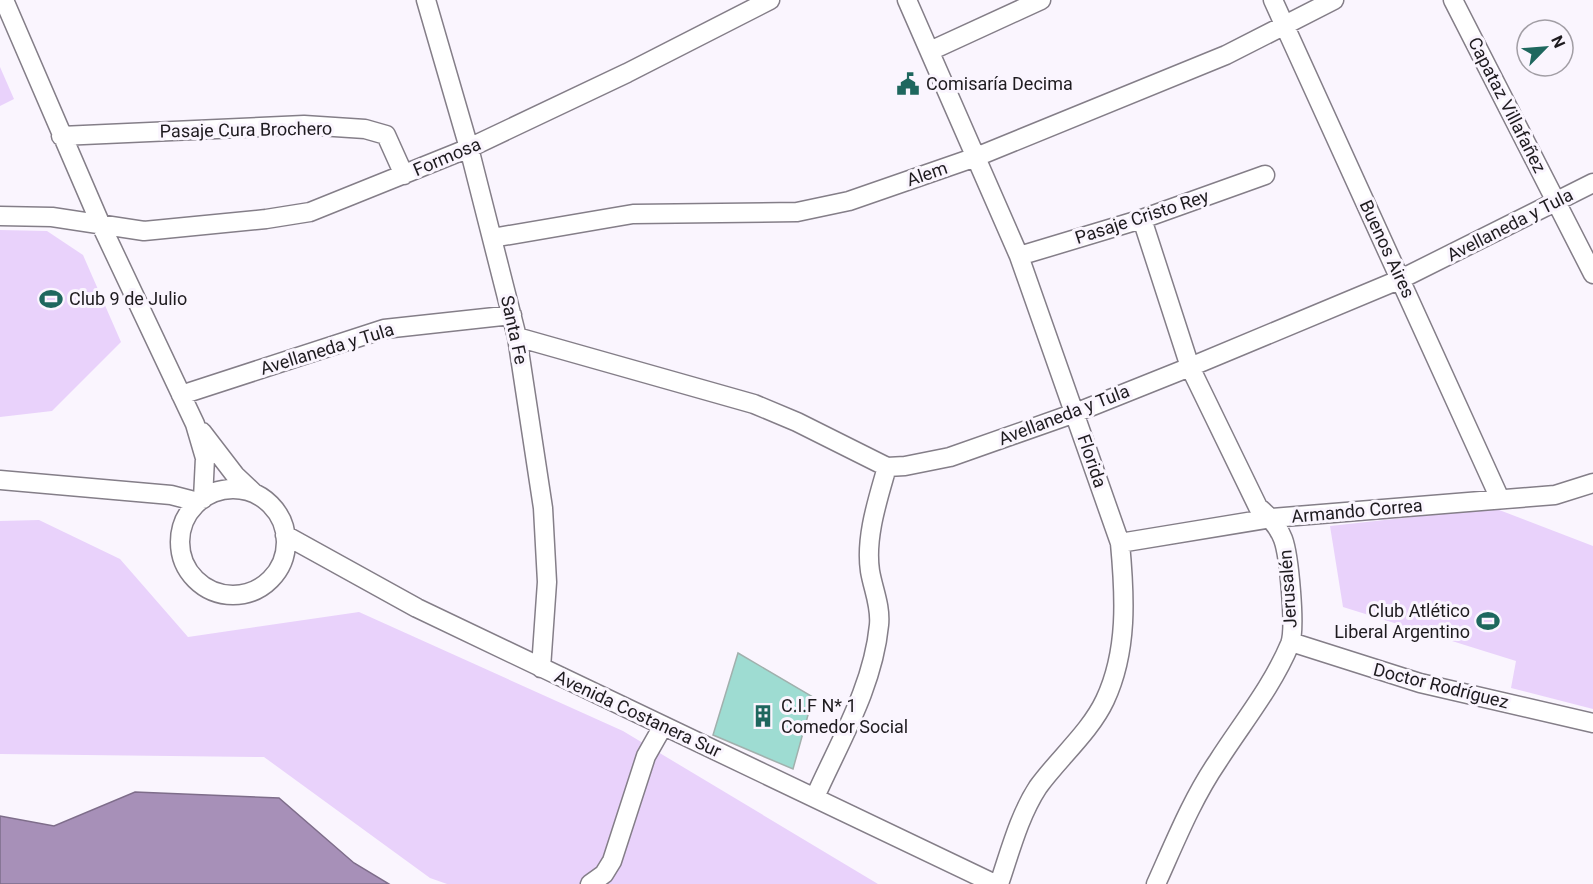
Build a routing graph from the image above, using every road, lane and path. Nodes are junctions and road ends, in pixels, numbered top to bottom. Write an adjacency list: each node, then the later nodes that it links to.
1 (426, 0): 12 (street, Santa Fe)
2 (770, 0): 12 (street, Formosa)
3 (907, 0): 10 (street, Florida)
4 (1041, 0): 10 (street)
5 (1273, 0): 9 (street, Buenos Aires)
6 (1334, 0): 9 (street, Alem)
7 (1453, 0): 17 (street, Capataz Villafañez)
8 (6, 1): 11 (street)
9 (1285, 26): 13 (street, Alem); 24 (street, Buenos Aires)
10 (930, 51): 13 (street, Florida)
11 (61, 136): 14 (street, Pasaje Cura Brochero); 20 (street)
12 (469, 148): 14 (street, Formosa); 21 (street, Santa Fe)
13 (976, 157): 21 (street, Alem); 22 (street, Florida)
14 (404, 175): 20 (street, Formosa)
15 (1265, 175): 19 (street, Pasaje Cristo Rey)
16 (1593, 183): 17 (street, Avellaneda y Tula)
17 (1556, 202): 23 (street, Capataz Villafañez); 24 (street, Avellaneda y Tula)
18 (0, 216): 20 (street, Formosa)
19 (1142, 219): 22 (street, Pasaje Cristo Rey); 27 (street, Jerusalén)
20 (101, 225): 28 (street)
21 (492, 238): 25 (street, Santa Fe)
22 (1019, 256): 29 (street, Florida)
23 (1593, 274)
24 (1401, 279): 27 (street, Avellaneda y Tula); 35 (street, Buenos Aires)
25 (513, 315): 26 (street, Santa Fe); 28 (street, Avellaneda y Tula)
26 (517, 337): 31 (street); 41 (street, Santa Fe)
27 (1190, 367): 29 (street, Avellaneda y Tula); 37 (street, Jerusalén)
28 (181, 395): 30 (street)
29 (1075, 412): 31 (street, Avellaneda y Tula); 39 (street, Florida)
30 (195, 424): 34 (street); 36 (street)
31 (887, 467): 44 (street)
32 (0, 480): 36 (street)
33 (1593, 483): 35 (street, Armando Correa)
34 (256, 494): 36 (street); 38 (street)
35 (1500, 499): 37 (street, Armando Correa)
36 (201, 500): 38 (street)
37 (1272, 518): 39 (street, Armando Correa); 40 (street, Jerusalén)
38 (285, 535): 41 (street, Avenida Costanera Sur)
39 (1120, 543): 46 (street, Florida)
40 (1291, 642): 42 (street, Doctor Rodríguez); 47 (street, Jerusalén)
41 (541, 668): 43 (street, Avenida Costanera Sur)
42 (1593, 723)
43 (663, 726): 44 (street, Avenida Costanera Sur); 45 (street)
44 (815, 797): 46 (street, Avenida Costanera Sur)
45 (590, 884)
46 (997, 884)
47 (1156, 884)

